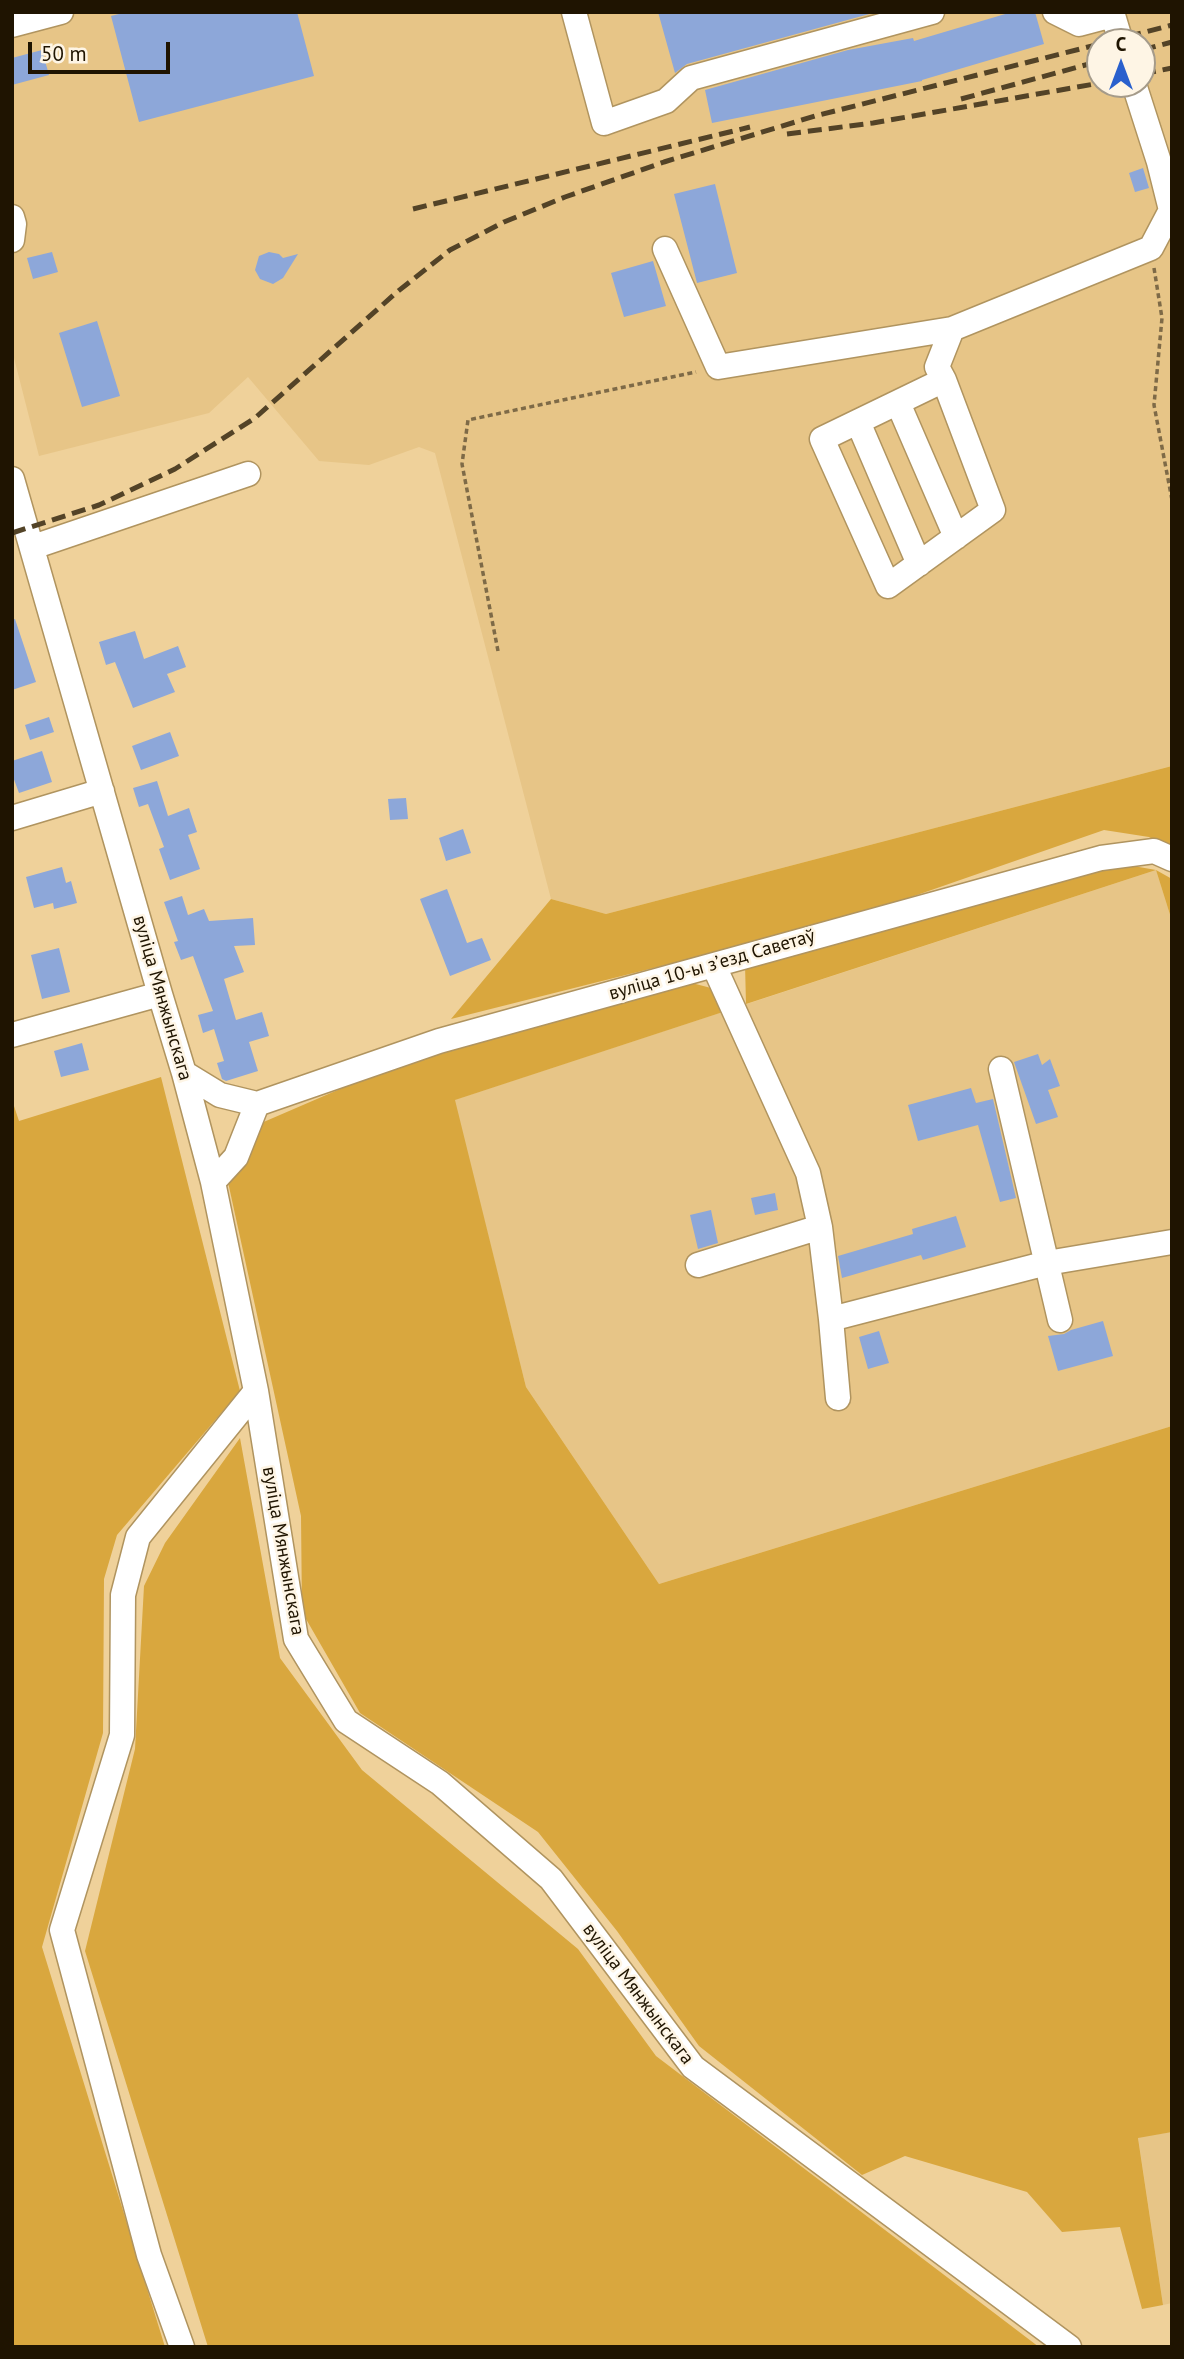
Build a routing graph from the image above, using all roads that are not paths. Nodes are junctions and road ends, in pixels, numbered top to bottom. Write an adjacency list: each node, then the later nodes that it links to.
1 (61, 12): 6 (street)
2 (574, 12): 3 (street)
3 (932, 12)
4 (1055, 12): 5 (street)
5 (1113, 14)
6 (12, 26)
7 (1138, 98): 11 (street)
8 (12, 216): 9 (street)
9 (12, 240)
10 (665, 249): 11 (street)
11 (952, 329): 12 (street)
12 (944, 380): 13 (street); 17 (street)
13 (898, 402): 14 (street); 17 (street)
14 (858, 422): 19 (street); 19 (street)
15 (248, 474): 18 (street)
16 (12, 479): 18 (street, вуліца Мянжынскага)
17 (956, 537): 19 (street)
18 (33, 547): 20 (street, вуліца Мянжынскага)
19 (919, 564)
20 (102, 791): 21 (street); 24 (street, вуліца Мянжынскага)
21 (12, 818)
22 (1172, 859): 23 (street, вуліца 10-ы зʼезд Саветаў)
23 (714, 966): 28 (street, вуліца 10-ы зʼезд Саветаў); 30 (street)
24 (160, 994): 25 (street); 27 (street, вуліца Мянжынскага)
25 (12, 1035)
26 (1001, 1069): 32 (street)
27 (184, 1073): 28 (street); 29 (street, вуліца Мянжынскага)
28 (257, 1104): 29 (street)
29 (213, 1182): 36 (street, вуліца Мянжынскага)
30 (820, 1227): 33 (street); 34 (street)
31 (1172, 1242): 32 (street)
32 (1047, 1263): 34 (street); 35 (street)
33 (698, 1265)
34 (831, 1319): 37 (street)
35 (1060, 1320)
36 (256, 1391): 38 (street); 39 (street, вуліца Мянжынскага)
37 (838, 1398)
38 (182, 2347)
39 (1069, 2347)

